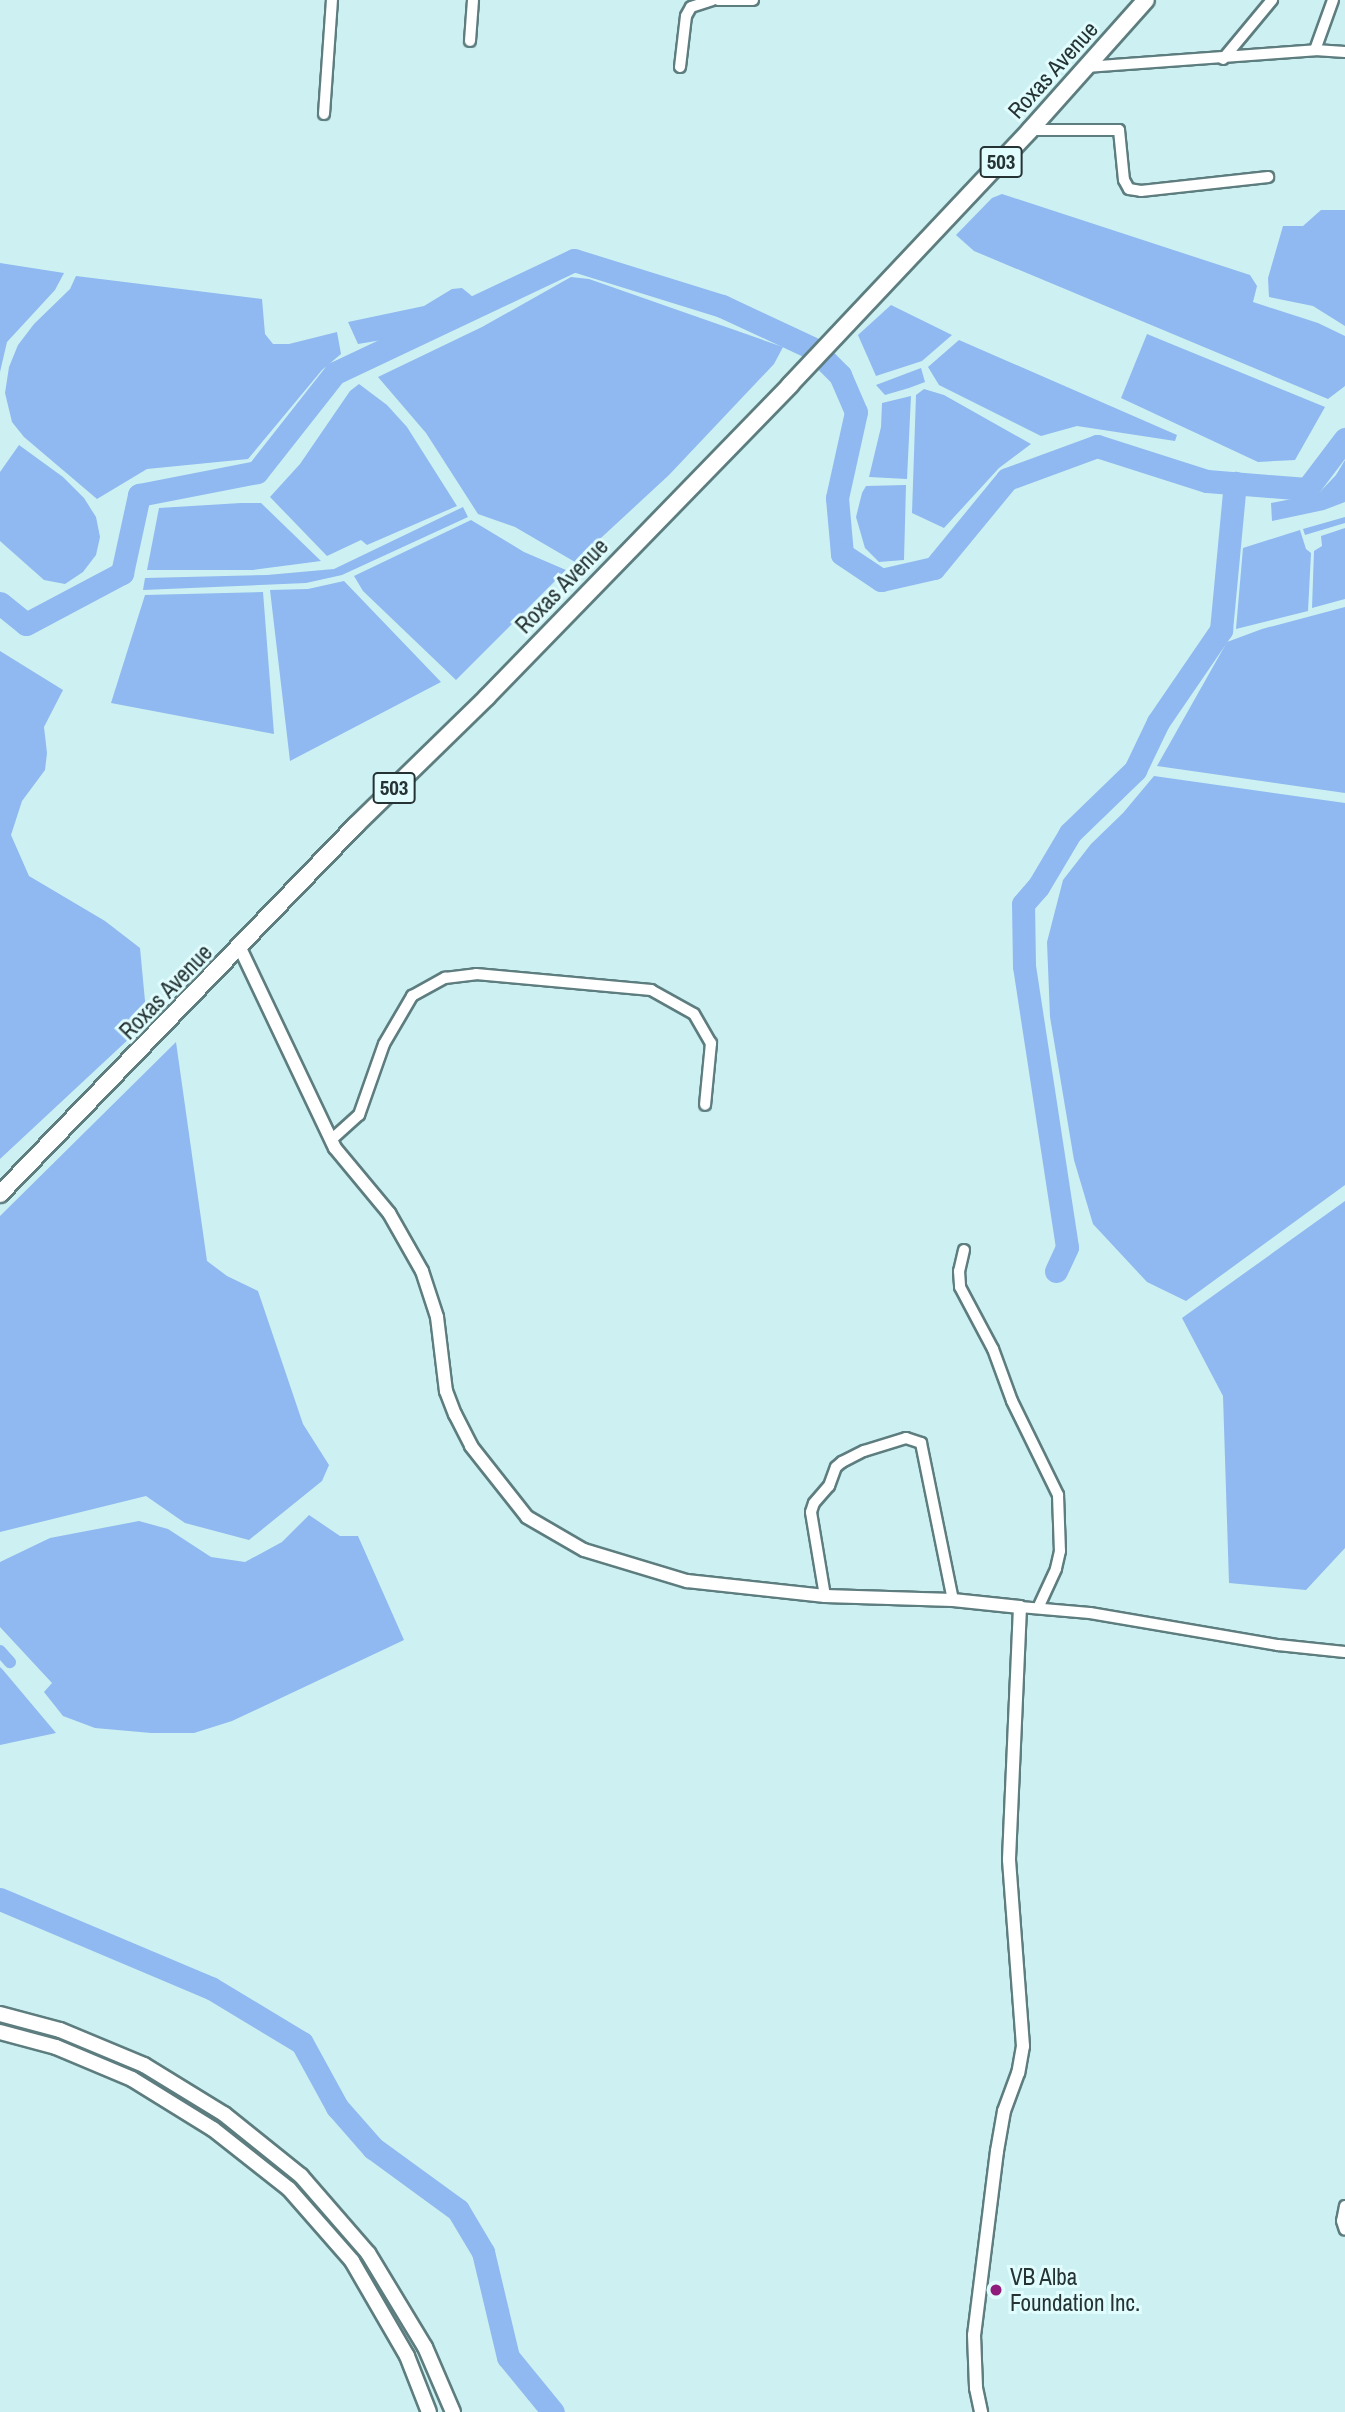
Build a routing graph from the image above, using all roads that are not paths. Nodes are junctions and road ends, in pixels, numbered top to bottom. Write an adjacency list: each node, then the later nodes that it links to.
1 (332, 0): 15 (street)
2 (472, 0): 9 (street)
3 (712, 0): 13 (street)
4 (718, 0): 5 (street)
5 (753, 0)
6 (1146, 0): 14 (main road, Roxas Avenue / 503)
7 (1272, 0): 12 (street)
8 (1334, 0): 10 (street)
9 (470, 41)
10 (1315, 50): 11 (street); 12 (street)
11 (1345, 52)
12 (1223, 59): 14 (street)
13 (681, 67)
14 (1086, 68): 16 (main road, Roxas Avenue / 503)
15 (324, 114)
16 (1031, 130): 17 (street); 18 (main road, Roxas Avenue / 503)
17 (1268, 177)
18 (240, 948): 20 (street); 21 (main road, Roxas Avenue / 503)
19 (705, 1105): 20 (street)
20 (331, 1140): 23 (street)
21 (0, 1194)
22 (964, 1250): 26 (street)
23 (825, 1596): 24 (street); 24 (street)
24 (953, 1600): 25 (street)
25 (1020, 1607): 26 (street); 34 (street)
26 (1038, 1608): 27 (street)
27 (1345, 1652)
28 (0, 2014): 33 (main road)
29 (0, 2032): 32 (main road)
30 (1345, 2206): 31 (street)
31 (1345, 2230)
32 (429, 2412)
33 (453, 2412)
34 (981, 2412)

